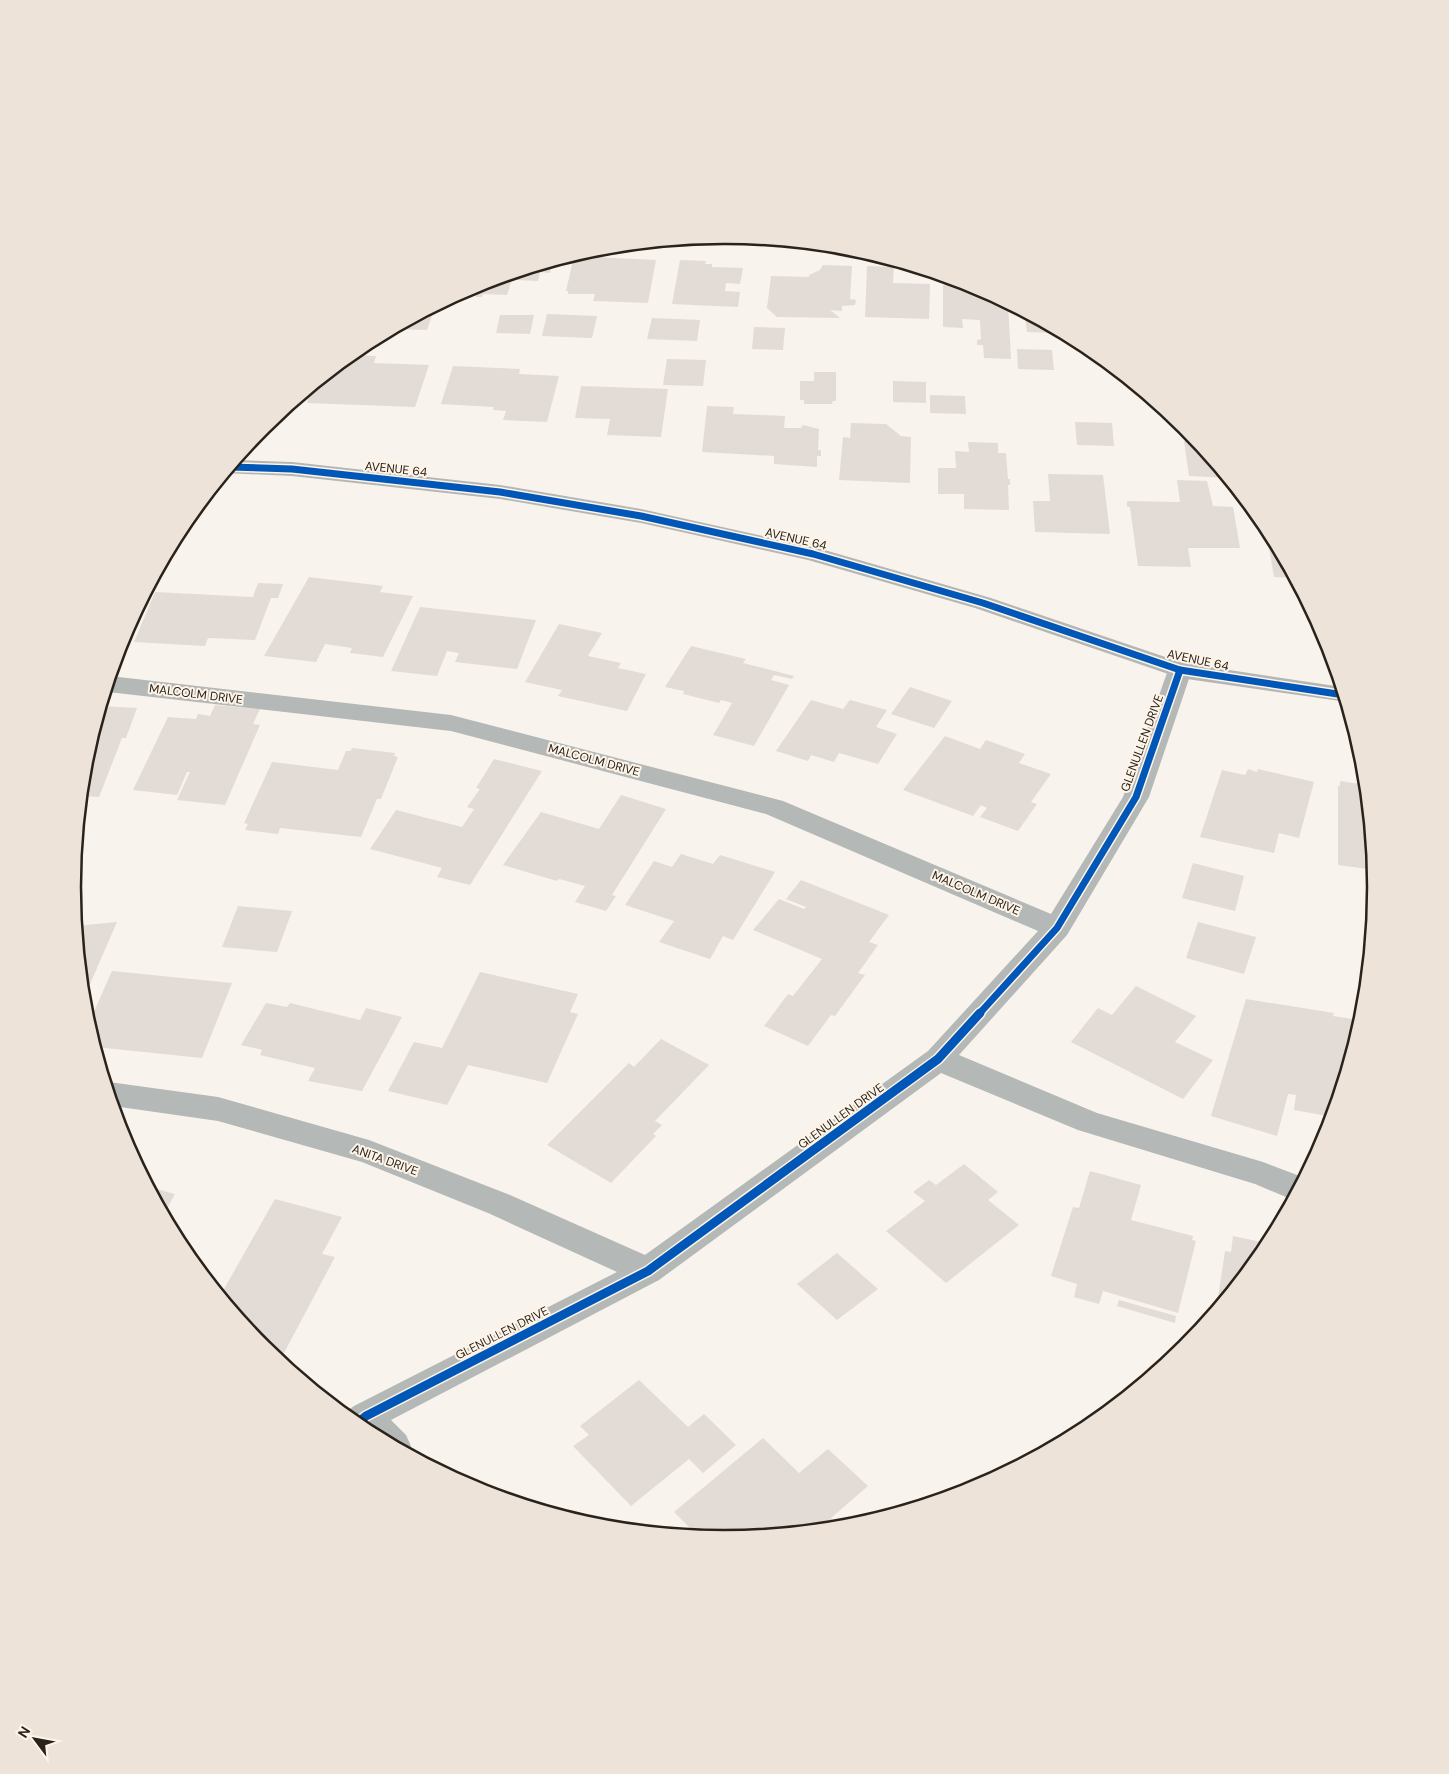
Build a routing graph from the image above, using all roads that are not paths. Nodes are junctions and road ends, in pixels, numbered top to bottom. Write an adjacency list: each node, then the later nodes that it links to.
1 (237, 467): 2 (street, AVENUE 64)
2 (1180, 670): 4 (street, AVENUE 64); 5 (street, GLENULLEN DRIVE)
3 (114, 685): 5 (street, MALCOLM DRIVE)
4 (1338, 694)
5 (1056, 928): 6 (street, GLENULLEN DRIVE)
6 (938, 1059): 8 (street); 9 (street, GLENULLEN DRIVE)
7 (115, 1095): 9 (street, ANITA DRIVE)
8 (1293, 1187)
9 (648, 1272): 10 (street, GLENULLEN DRIVE)
10 (363, 1419)

